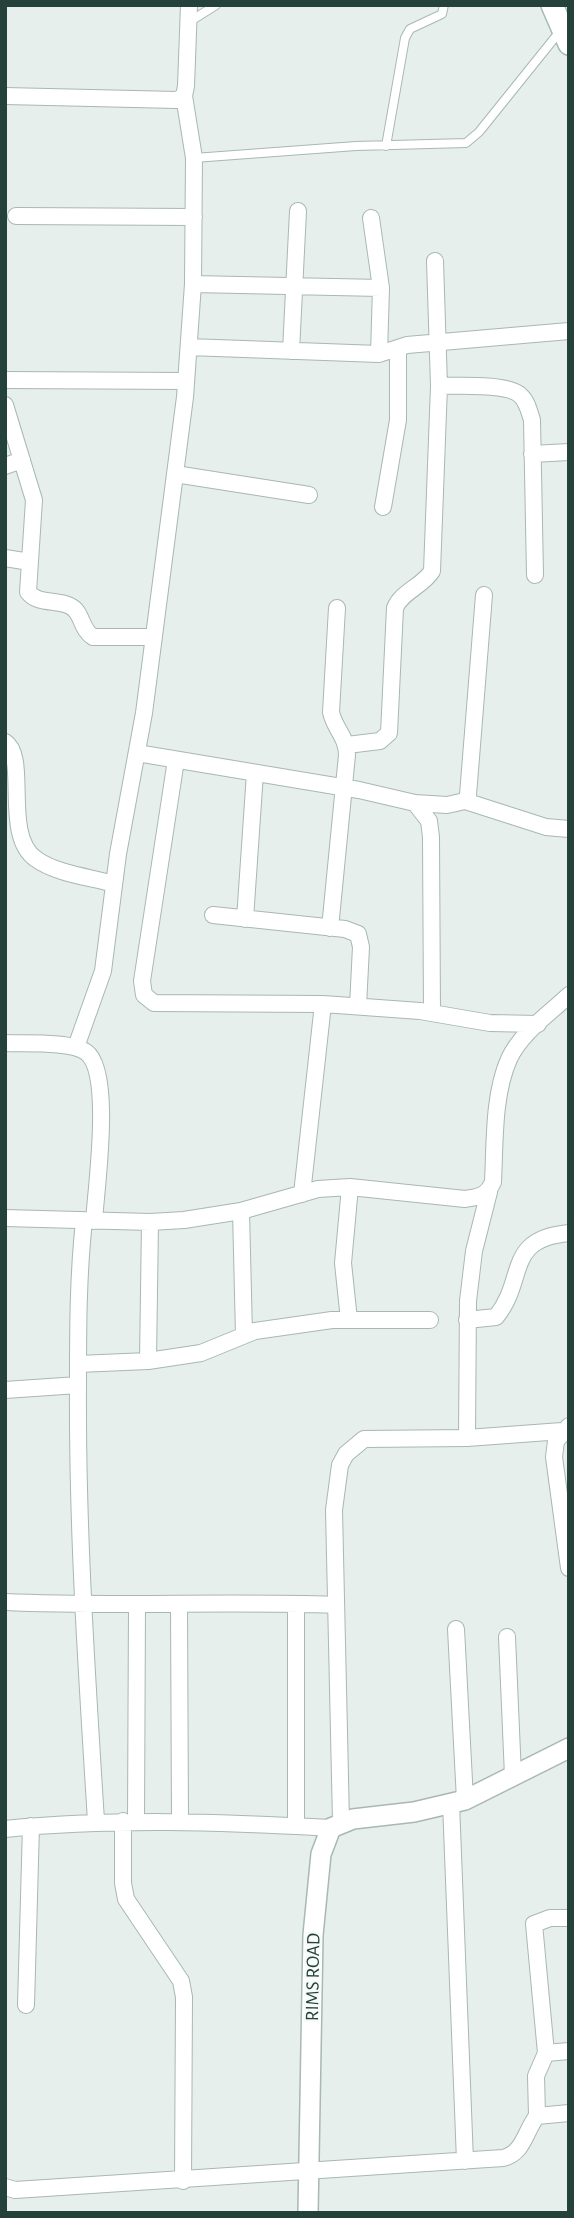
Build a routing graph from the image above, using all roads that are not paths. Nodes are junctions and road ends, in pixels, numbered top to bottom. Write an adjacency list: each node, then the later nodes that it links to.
1 (216, 5): 4 (lane)
2 (444, 5): 8 (lane)
3 (552, 5): 5 (main road)
4 (189, 13): 7 (street)
5 (565, 36): 8 (lane)
6 (5, 96): 7 (street)
7 (184, 96): 9 (street)
8 (386, 146): 9 (lane)
9 (194, 158): 12 (street)
10 (298, 211): 16 (street)
11 (16, 216): 12 (street)
12 (194, 217): 15 (street)
13 (372, 218): 17 (street)
14 (435, 261): 19 (street)
15 (193, 284): 16 (street); 20 (street)
16 (294, 287): 17 (street); 22 (street)
17 (381, 288): 23 (street)
18 (569, 331): 19 (street)
19 (438, 342): 21 (street); 26 (street)
20 (189, 347): 22 (street); 25 (street)
21 (398, 348): 23 (street); 34 (street)
22 (290, 351): 23 (street)
23 (379, 354)
24 (5, 380): 25 (street)
25 (186, 382): 32 (street)
26 (439, 386): 29 (street); 42 (street)
27 (5, 405): 30 (street)
28 (569, 452): 29 (street)
29 (532, 454): 37 (street)
30 (22, 460): 31 (street); 36 (street)
31 (5, 466)
32 (175, 474): 33 (street); 40 (street)
33 (309, 495)
34 (383, 507)
35 (5, 558): 36 (street)
36 (30, 562): 40 (street)
37 (535, 575)
38 (484, 595): 47 (street)
39 (337, 608): 42 (street)
40 (154, 638): 43 (street)
41 (5, 742): 50 (street)
42 (347, 745): 46 (street)
43 (137, 753): 44 (street); 50 (street)
44 (176, 760): 45 (street); 55 (street)
45 (255, 773): 46 (street); 52 (street)
46 (345, 788): 48 (street); 53 (street)
47 (465, 801): 48 (street); 49 (street)
48 (415, 803): 57 (street)
49 (569, 829)
50 (114, 884): 60 (street)
51 (213, 915): 52 (street)
52 (245, 919): 53 (street)
53 (330, 928): 56 (street)
54 (569, 995): 58 (street)
55 (323, 1004): 56 (street); 63 (street)
56 (358, 1006): 57 (street)
57 (432, 1013): 58 (street)
58 (538, 1024): 62 (street)
59 (5, 1043): 60 (street)
60 (76, 1047): 66 (street)
61 (350, 1187): 62 (street); 63 (street); 69 (street)
62 (489, 1192): 71 (street)
63 (302, 1194): 64 (street)
64 (241, 1211): 67 (street); 72 (street)
65 (5, 1218): 66 (street)
66 (89, 1221): 67 (street); 74 (street)
67 (150, 1222): 73 (street)
68 (569, 1233): 71 (street)
69 (349, 1320): 70 (street); 72 (street)
70 (430, 1320)
71 (467, 1320): 78 (street)
72 (244, 1335): 73 (street)
73 (148, 1361): 74 (street)
74 (78, 1364): 75 (street)
75 (78, 1385): 76 (street); 85 (street)
76 (5, 1390)
77 (566, 1429): 78 (street); 79 (street)
78 (467, 1438): 84 (street)
79 (569, 1568)
80 (5, 1602): 85 (street)
81 (180, 1604): 82 (street); 83 (street); 93 (street)
82 (296, 1604): 84 (street); 96 (street)
83 (137, 1605): 85 (street); 92 (street)
84 (335, 1605): 94 (street)
85 (83, 1606): 91 (street)
86 (456, 1629): 90 (street)
87 (507, 1637): 89 (street)
88 (569, 1748): 89 (street)
89 (513, 1776): 90 (street)
90 (458, 1801): 94 (street); 104 (street)
91 (96, 1821): 92 (street); 95 (street)
92 (129, 1821): 93 (street); 106 (street)
93 (180, 1822): 96 (street)
94 (336, 1825): 96 (street); 105 (street, RIMS ROAD)
95 (32, 1826): 97 (street); 99 (street)
96 (296, 1826)
97 (5, 1829)
98 (569, 1918): 101 (street)
99 (26, 2006)
100 (569, 2051): 101 (street)
101 (546, 2053): 103 (street)
102 (569, 2113): 103 (street)
103 (537, 2116): 104 (street)
104 (465, 2161): 105 (street)
105 (310, 2173): 106 (street); 108 (street, RIMS ROAD)
106 (183, 2181): 107 (street)
107 (5, 2187)
108 (308, 2213)

